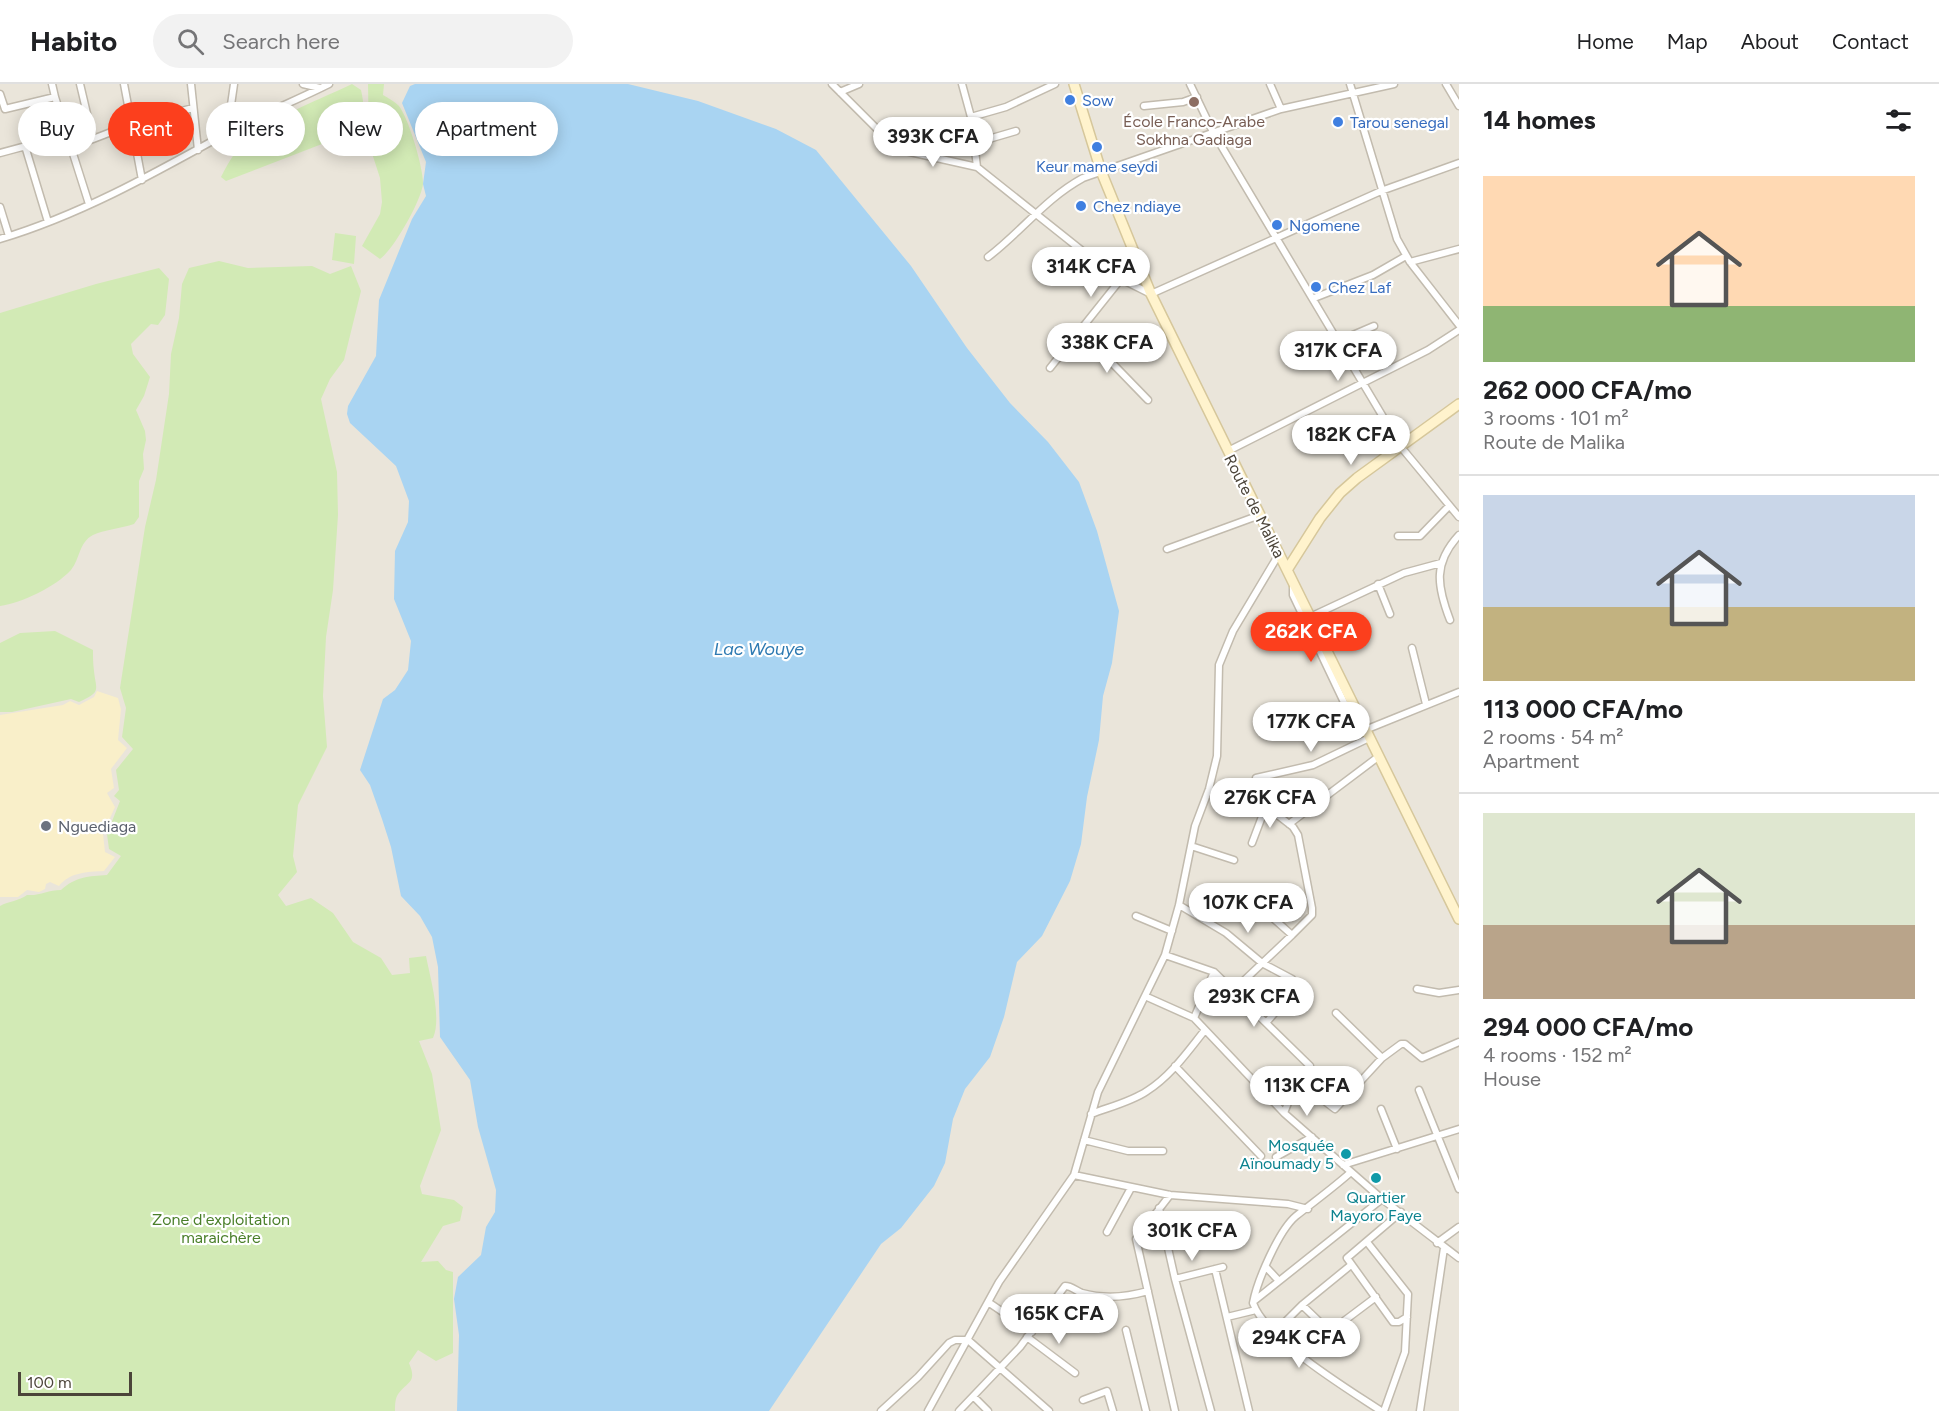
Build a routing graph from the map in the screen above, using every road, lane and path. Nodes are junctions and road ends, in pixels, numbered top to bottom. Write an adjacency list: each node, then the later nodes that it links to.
1 (52, 84): 23 (street)
2 (80, 84): 26 (street)
3 (124, 84): 27 (street)
4 (191, 84): 28 (street)
5 (234, 84): 29 (street)
6 (303, 84): 18 (street)
7 (329, 84): 19 (street)
8 (832, 84): 20 (street)
9 (859, 84): 20 (street)
10 (962, 84): 36 (street)
11 (1055, 84): 36 (street)
12 (1074, 84): 49 (main road, Route de Malika)
13 (1190, 84): 24 (street)
14 (1270, 84): 34 (street)
15 (1350, 84): 21 (street)
16 (1394, 84): 21 (street)
17 (1446, 84): 32 (street)
18 (311, 85): 19 (street)
19 (321, 88): 30 (street)
20 (840, 92): 48 (street)
21 (1352, 93): 34 (street); 51 (street)
22 (0, 94): 33 (street)
23 (55, 97): 25 (street); 33 (street)
24 (1197, 97): 31 (street); 38 (street)
25 (57, 102)
26 (84, 102)
27 (128, 102)
28 (192, 102)
29 (231, 102)
30 (292, 102)
31 (1144, 106)
32 (1459, 106)
33 (2, 109)
34 (1281, 109): 38 (street)
35 (194, 116): 42 (street)
36 (971, 117): 39 (street)
37 (1016, 131): 39 (street)
38 (1213, 132): 49 (street); 57 (street)
39 (975, 143): 48 (street)
40 (206, 145): 42 (street)
41 (18, 148): 43 (street)
42 (198, 150): 50 (street)
43 (0, 153)
44 (28, 156): 55 (street)
45 (74, 156): 52 (street)
46 (138, 156): 50 (street)
47 (1459, 163): 51 (street)
48 (977, 167): 54 (street)
49 (1101, 171): 54 (street); 63 (main road, Route de Malika)
50 (142, 180): 52 (street)
51 (1381, 191): 57 (street); 61 (street)
52 (90, 204): 55 (street)
53 (0, 207): 56 (street)
54 (1034, 214): 60 (street); 62 (street)
55 (48, 222): 56 (street)
56 (9, 236): 58 (street)
57 (1274, 237): 63 (street); 64 (street)
58 (0, 238)
59 (1459, 249): 61 (street)
60 (988, 257)
61 (1408, 259): 64 (street); 65 (street)
62 (1121, 279): 63 (street); 68 (street)
63 (1151, 294): 75 (main road, Route de Malika)
64 (1314, 298): 69 (street)
65 (1459, 325)
66 (1374, 326): 69 (street)
67 (1459, 330): 71 (street)
68 (1081, 331): 70 (street); 72 (street)
69 (1339, 341): 71 (street)
70 (1050, 368)
71 (1363, 383): 74 (street); 75 (street)
72 (1148, 400)
73 (1457, 410): 74 (main road)
74 (1401, 447): 76 (street); 84 (main road)
75 (1228, 451): 77 (main road, Route de Malika)
76 (1449, 506): 78 (street); 80 (street)
77 (1260, 515): 81 (street); 82 (main road, Route de Malika)
78 (1459, 517)
79 (1459, 535): 83 (street)
80 (1398, 536)
81 (1167, 549)
82 (1279, 554): 84 (main road, Route de Malika); 99 (street)
83 (1441, 563): 86 (street); 89 (street)
84 (1287, 570): 85 (main road, Route de Malika)
85 (1293, 583): 88 (main road, Route de Malika); 93 (street)
86 (1378, 584): 87 (street); 88 (street)
87 (1390, 614)
88 (1310, 617): 93 (main road, Route de Malika)
89 (1450, 620)
90 (1412, 648): 92 (street)
91 (1459, 692): 92 (street)
92 (1426, 704): 94 (street)
93 (1359, 718): 94 (main road, Route de Malika)
94 (1367, 734): 95 (main road, Route de Malika); 96 (street)
95 (1378, 757): 97 (street); 101 (main road, Route de Malika)
96 (1256, 778)
97 (1289, 824): 98 (street); 107 (street)
98 (1252, 843)
99 (1191, 846): 100 (street); 102 (street)
100 (1234, 860)
101 (1455, 900): 105 (main road, Route de Malika)
102 (1179, 905): 106 (street); 109 (street)
103 (1265, 910): 107 (street)
104 (1136, 916): 106 (street)
105 (1459, 919)
106 (1172, 931): 108 (street)
107 (1292, 935): 109 (street)
108 (1166, 955): 110 (street); 114 (street)
109 (1262, 963): 113 (street); 117 (street)
110 (1214, 972): 113 (street); 116 (street)
111 (1417, 989): 112 (street)
112 (1459, 990)
113 (1233, 991): 117 (street)
114 (1147, 997): 116 (street); 126 (street)
115 (1336, 1013): 120 (street)
116 (1194, 1018): 118 (street)
117 (1266, 1023): 122 (street)
118 (1205, 1030): 121 (street); 125 (street)
119 (1459, 1042): 120 (street)
120 (1382, 1058): 122 (street)
121 (1175, 1066): 126 (street); 133 (street)
122 (1298, 1080): 125 (street)
123 (1419, 1090): 129 (street)
124 (1381, 1109): 131 (street)
125 (1284, 1113): 128 (street)
126 (1091, 1114): 130 (street)
127 (1459, 1129): 129 (street)
128 (1312, 1137): 134 (street); 135 (street)
129 (1438, 1137): 131 (street); 139 (street)
130 (1084, 1140): 132 (street); 137 (street)
131 (1397, 1149): 135 (street)
132 (1163, 1151)
133 (1261, 1156)
134 (1276, 1157)
135 (1343, 1165): 136 (street)
136 (1351, 1172): 141 (street); 143 (street)
137 (1074, 1175): 138 (street); 160 (street)
138 (1131, 1188): 140 (street); 146 (street)
139 (1459, 1189)
140 (1170, 1195): 142 (street); 143 (street)
141 (1382, 1199): 144 (street); 156 (street)
142 (1159, 1208): 155 (street); 157 (street)
143 (1308, 1209): 153 (street)
144 (1401, 1212): 147 (street); 148 (street)
145 (1459, 1227): 148 (street)
146 (1107, 1232)
147 (1367, 1242): 151 (street); 164 (street)
148 (1437, 1242): 149 (street)
149 (1444, 1248): 150 (street); 186 (street)
150 (1459, 1257)
151 (1351, 1265): 158 (street); 161 (street)
152 (1223, 1267): 154 (street)
153 (1266, 1267): 156 (street); 159 (street)
154 (1215, 1269): 155 (street); 163 (street)
155 (1175, 1279): 183 (street)
156 (1279, 1281): 159 (street)
157 (1148, 1292): 169 (street); 182 (street)
158 (1376, 1297): 164 (street); 165 (street)
159 (1253, 1301): 162 (street)
160 (988, 1302): 169 (street); 170 (street)
161 (1302, 1305): 167 (street); 168 (street)
162 (1256, 1310): 163 (street); 167 (street)
163 (1227, 1317): 184 (street)
164 (1407, 1317): 185 (street)
165 (1344, 1321)
166 (1126, 1330): 181 (street)
167 (1275, 1332): 185 (street)
168 (1331, 1333)
169 (1030, 1335): 171 (street); 172 (street)
170 (968, 1340): 171 (street); 175 (street); 176 (street)
171 (1001, 1368): 173 (street); 179 (street)
172 (1075, 1373)
173 (974, 1397): 177 (street); 178 (street)
174 (1083, 1400): 180 (street)
175 (881, 1411)
176 (928, 1411)
177 (959, 1411)
178 (988, 1411)
179 (1049, 1411)
180 (1113, 1411)
181 (1146, 1411)
182 (1175, 1411)
183 (1211, 1411)
184 (1249, 1411)
185 (1383, 1411)
186 (1420, 1411)

